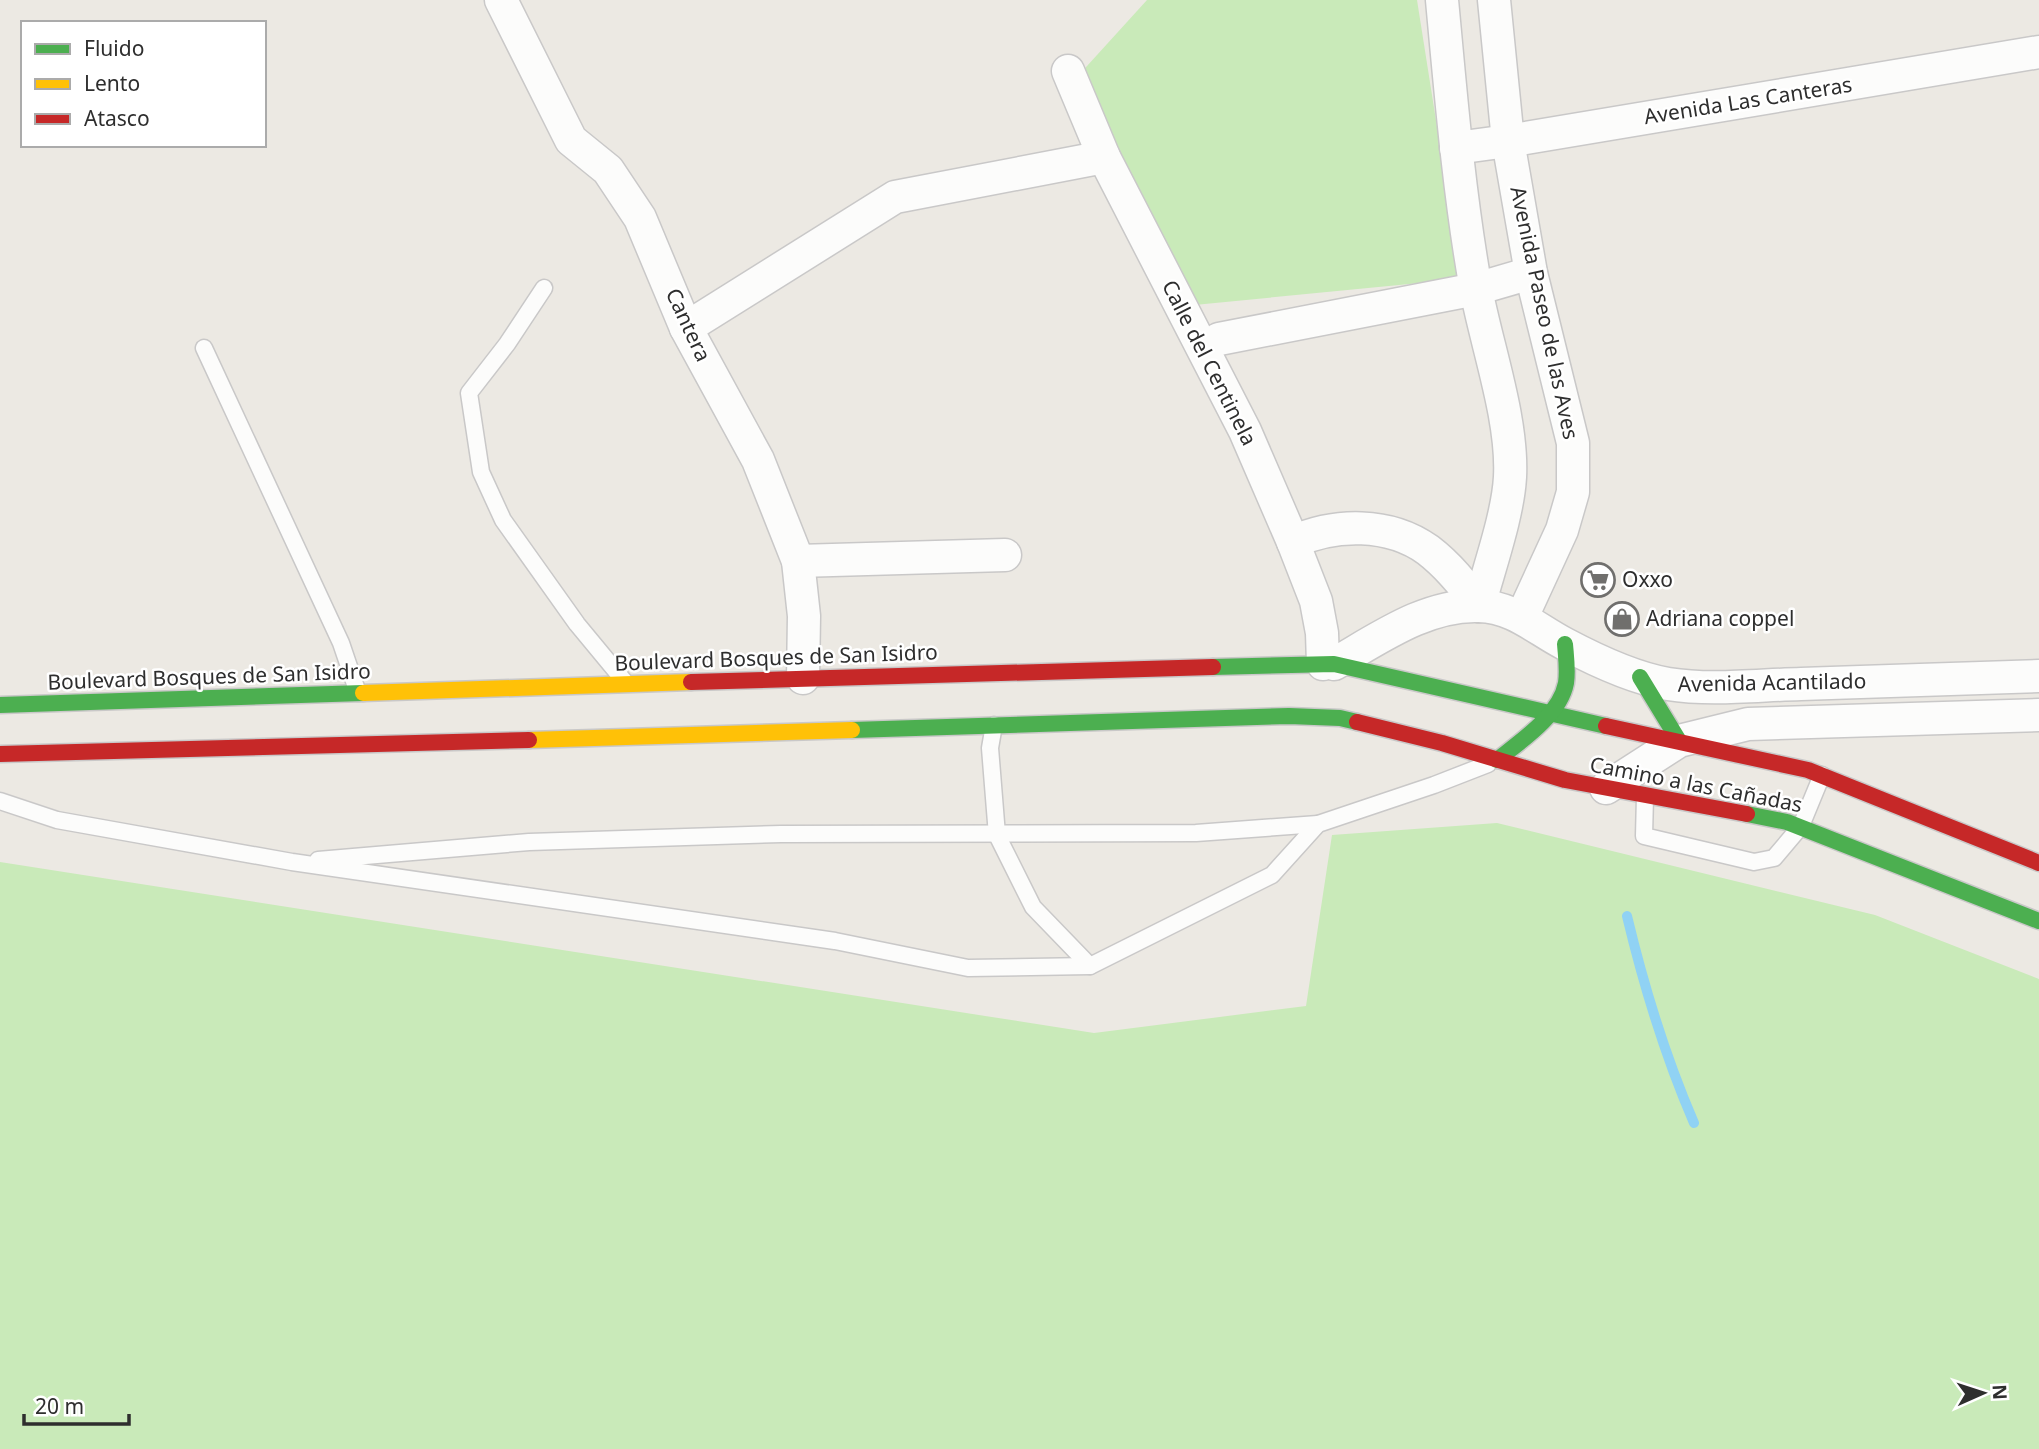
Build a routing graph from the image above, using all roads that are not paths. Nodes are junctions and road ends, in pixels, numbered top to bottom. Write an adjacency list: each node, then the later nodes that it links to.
1 (501, 0): 12 (street, Cantera)
2 (1442, 0): 7 (street)
3 (1494, 0): 6 (street, Avenida Paseo de las Aves)
4 (2039, 52): 6 (street, Avenida Las Canteras)
5 (1068, 71): 8 (street, Calle del Centinela)
6 (1508, 141): 7 (street, Avenida Las Canteras); 9 (street, Avenida Paseo de las Aves)
7 (1456, 148): 11 (street)
8 (1104, 157): 12 (street); 15 (street, Calle del Centinela)
9 (1531, 273): 11 (street); 19 (street, Avenida Paseo de las Aves)
10 (544, 288): 25 (lane)
11 (1476, 289): 13 (street); 18 (street)
12 (686, 328): 17 (street, Cantera)
13 (1219, 339)
14 (204, 348): 26 (lane)
15 (1293, 542): 18 (street); 21 (street, Calle del Centinela)
16 (1004, 555): 17 (street)
17 (799, 561): 24 (street, Cantera)
18 (1479, 606): 19 (street, Avenida Acantilado); 21 (street, Avenida Acantilado)
19 (1522, 617): 20 (street, Avenida Acantilado)
20 (1564, 644): 23 (street, Avenida Acantilado); 28 (main road)
21 (1328, 664): 24 (main road, Boulevard Bosques de San Isidro); 28 (main road, Boulevard Bosques de San Isidro)
22 (2039, 676): 23 (street, Avenida Acantilado)
23 (1640, 677): 31 (main road)
24 (803, 678): 25 (main road, Boulevard Bosques de San Isidro)
25 (627, 684): 26 (main road, Boulevard Bosques de San Isidro)
26 (358, 693): 27 (main road, Boulevard Bosques de San Isidro)
27 (0, 705)
28 (1548, 714): 31 (main road, Camino a las Cañadas); 33 (main road)
29 (2039, 715): 31 (street, Avenida Acantilado)
30 (994, 725): 32 (main road); 33 (main road); 40 (lane)
31 (1679, 741): 34 (main road, Camino a las Cañadas); 35 (street, Avenida Acantilado)
32 (0, 754)
33 (1497, 760): 35 (main road, Camino a las Cañadas); 38 (lane)
34 (1822, 775): 39 (lane); 42 (main road, Camino a las Cañadas)
35 (1606, 788): 36 (main road, Camino a las Cañadas)
36 (1645, 795): 39 (main road, Camino a las Cañadas); 39 (lane)
37 (0, 801): 41 (lane)
38 (1318, 824): 40 (lane); 44 (lane)
39 (1801, 826): 43 (main road, Camino a las Cañadas)
40 (997, 835): 41 (lane); 44 (lane)
41 (292, 862): 44 (lane)
42 (2039, 863)
43 (2039, 921)
44 (1090, 966)

